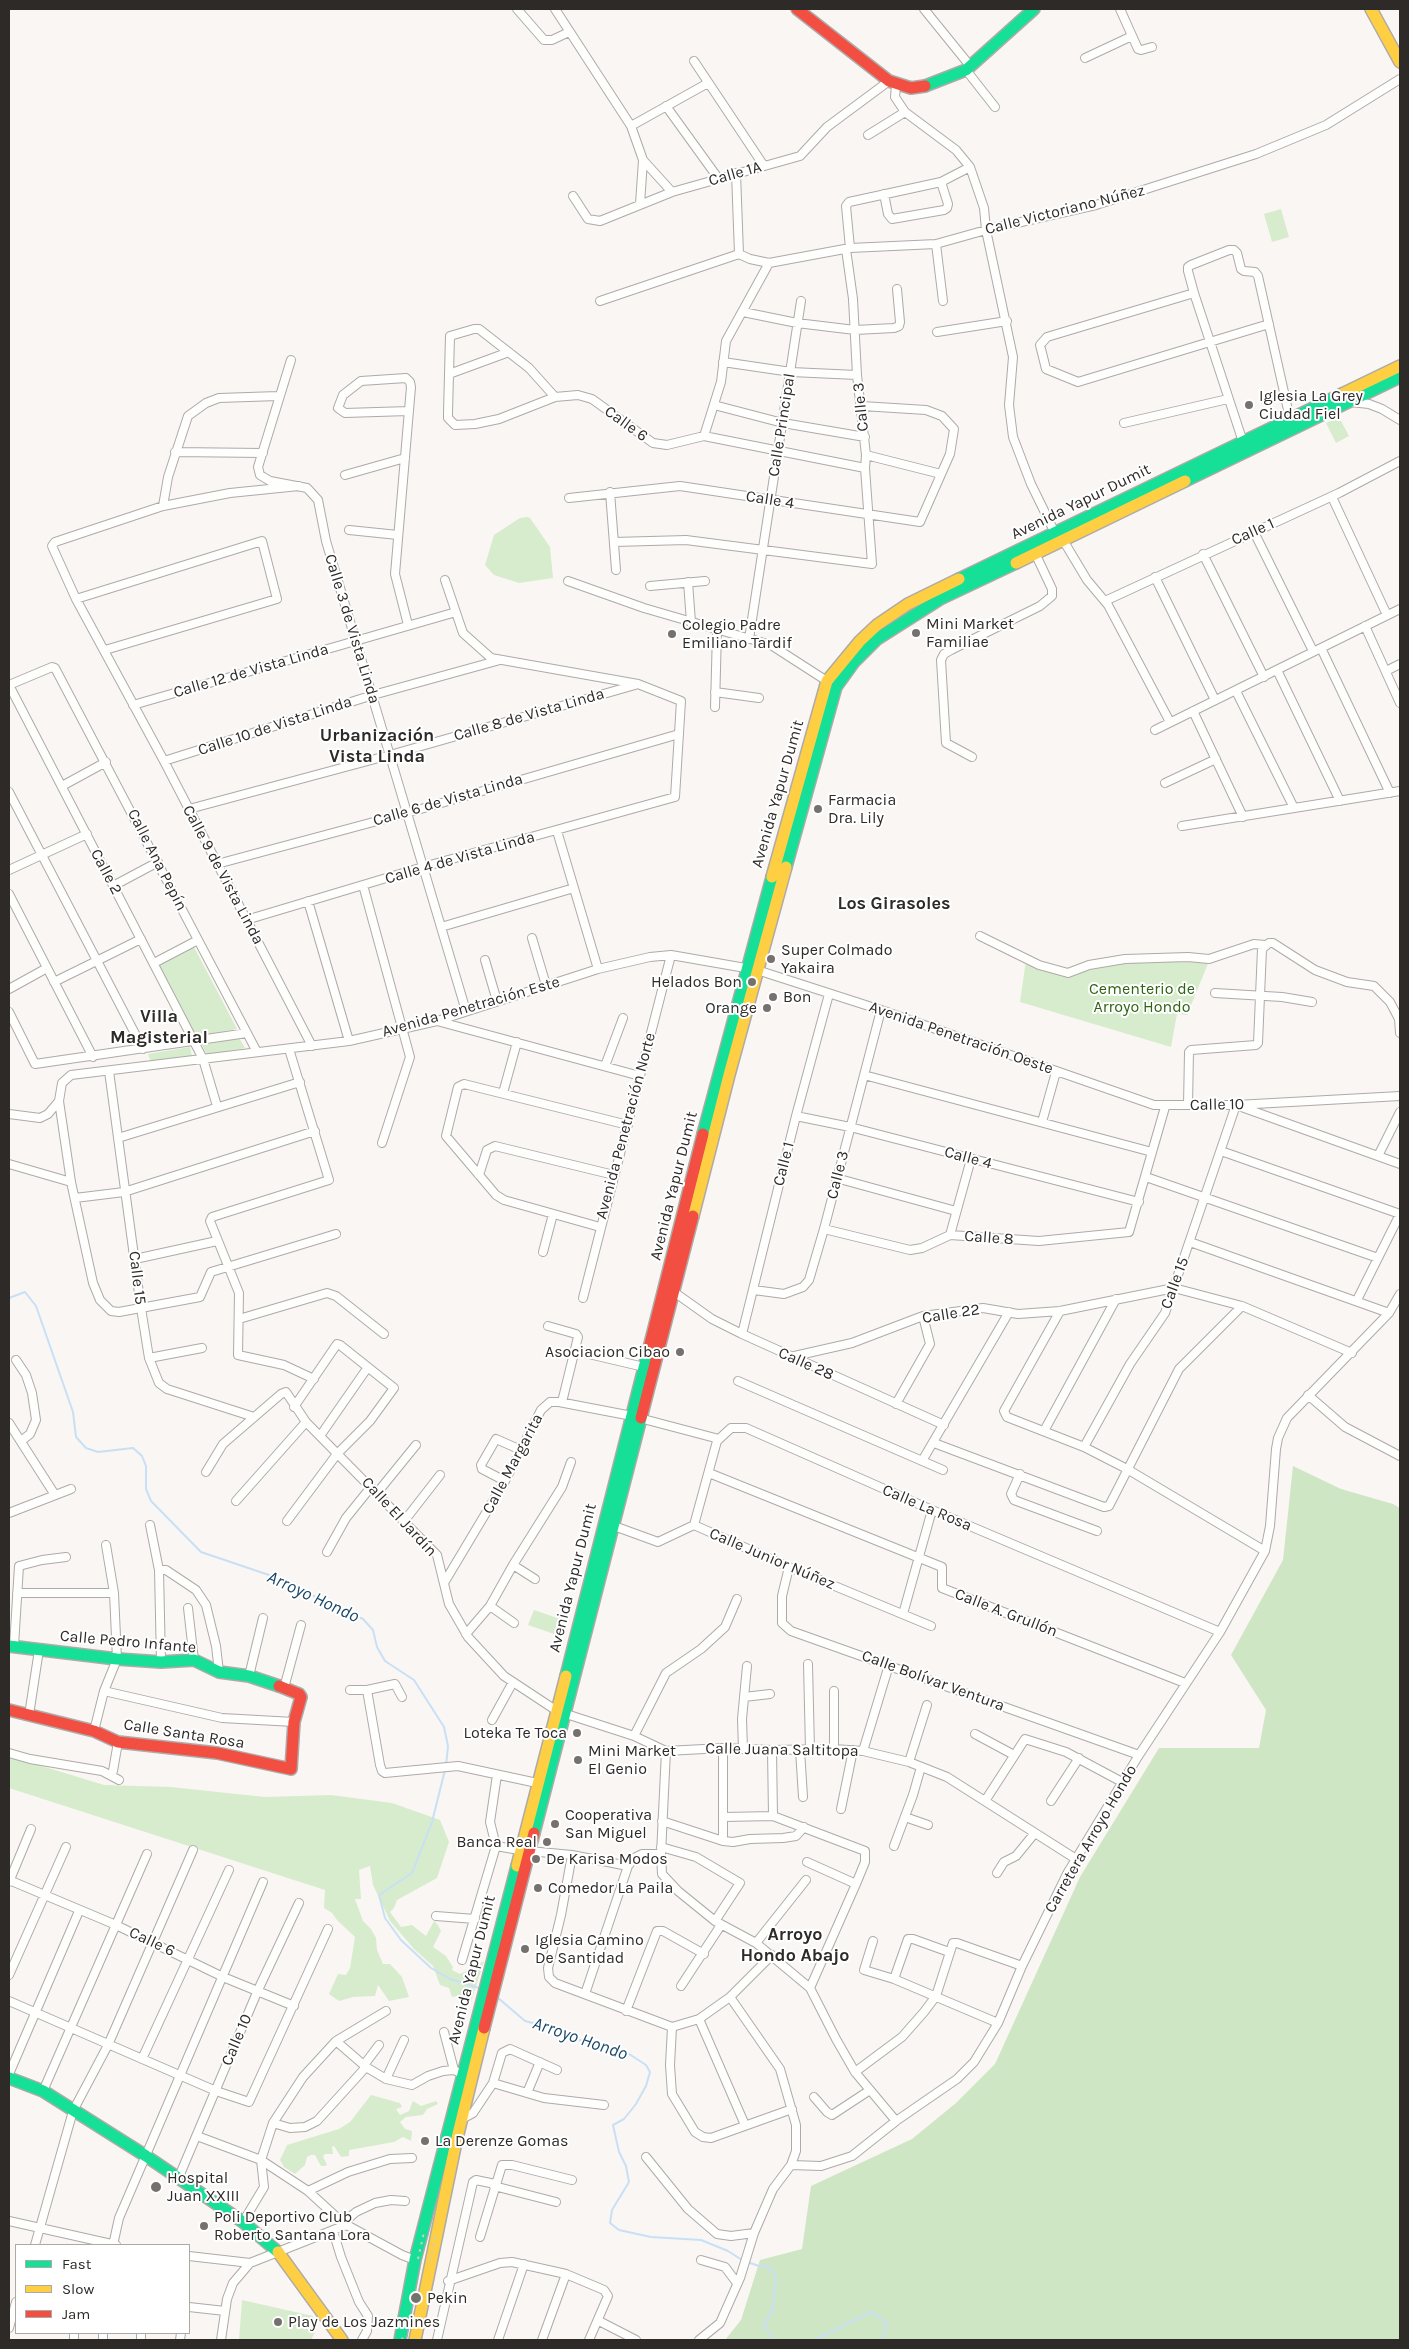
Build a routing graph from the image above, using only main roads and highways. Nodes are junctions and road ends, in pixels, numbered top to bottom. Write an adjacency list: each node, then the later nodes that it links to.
1 (797, 9): 3 (main road)
2 (1371, 9): 4 (main road)
3 (1027, 11)
4 (1400, 62)
5 (1400, 366): 7 (main road, Avenida Yapur Dumit)
6 (1400, 377): 7 (main road, Avenida Yapur Dumit)
7 (1059, 536): 8 (main road, Avenida Yapur Dumit); 8 (main road, Avenida Yapur Dumit)
8 (831, 684): 9 (main road, Avenida Yapur Dumit)
9 (752, 969): 10 (main road, Avenida Yapur Dumit); 10 (main road, Avenida Yapur Dumit)
10 (637, 1417): 13 (main road, Avenida Yapur Dumit); 13 (main road, Avenida Yapur Dumit)
11 (12, 1646): 14 (main road, Calle Pedro Infante)
12 (9, 1710): 14 (main road, Calle Santa Rosa)
13 (562, 1712): 15 (main road, Avenida Yapur Dumit); 15 (main road, Avenida Yapur Dumit)
14 (292, 1764)
15 (524, 1851): 16 (main road, Avenida Yapur Dumit)
16 (480, 2029): 19 (main road, Avenida Yapur Dumit); 20 (main road, Avenida Yapur Dumit)
17 (9, 2076): 18 (main road)
18 (342, 2340)
19 (400, 2340)
20 (415, 2340)

